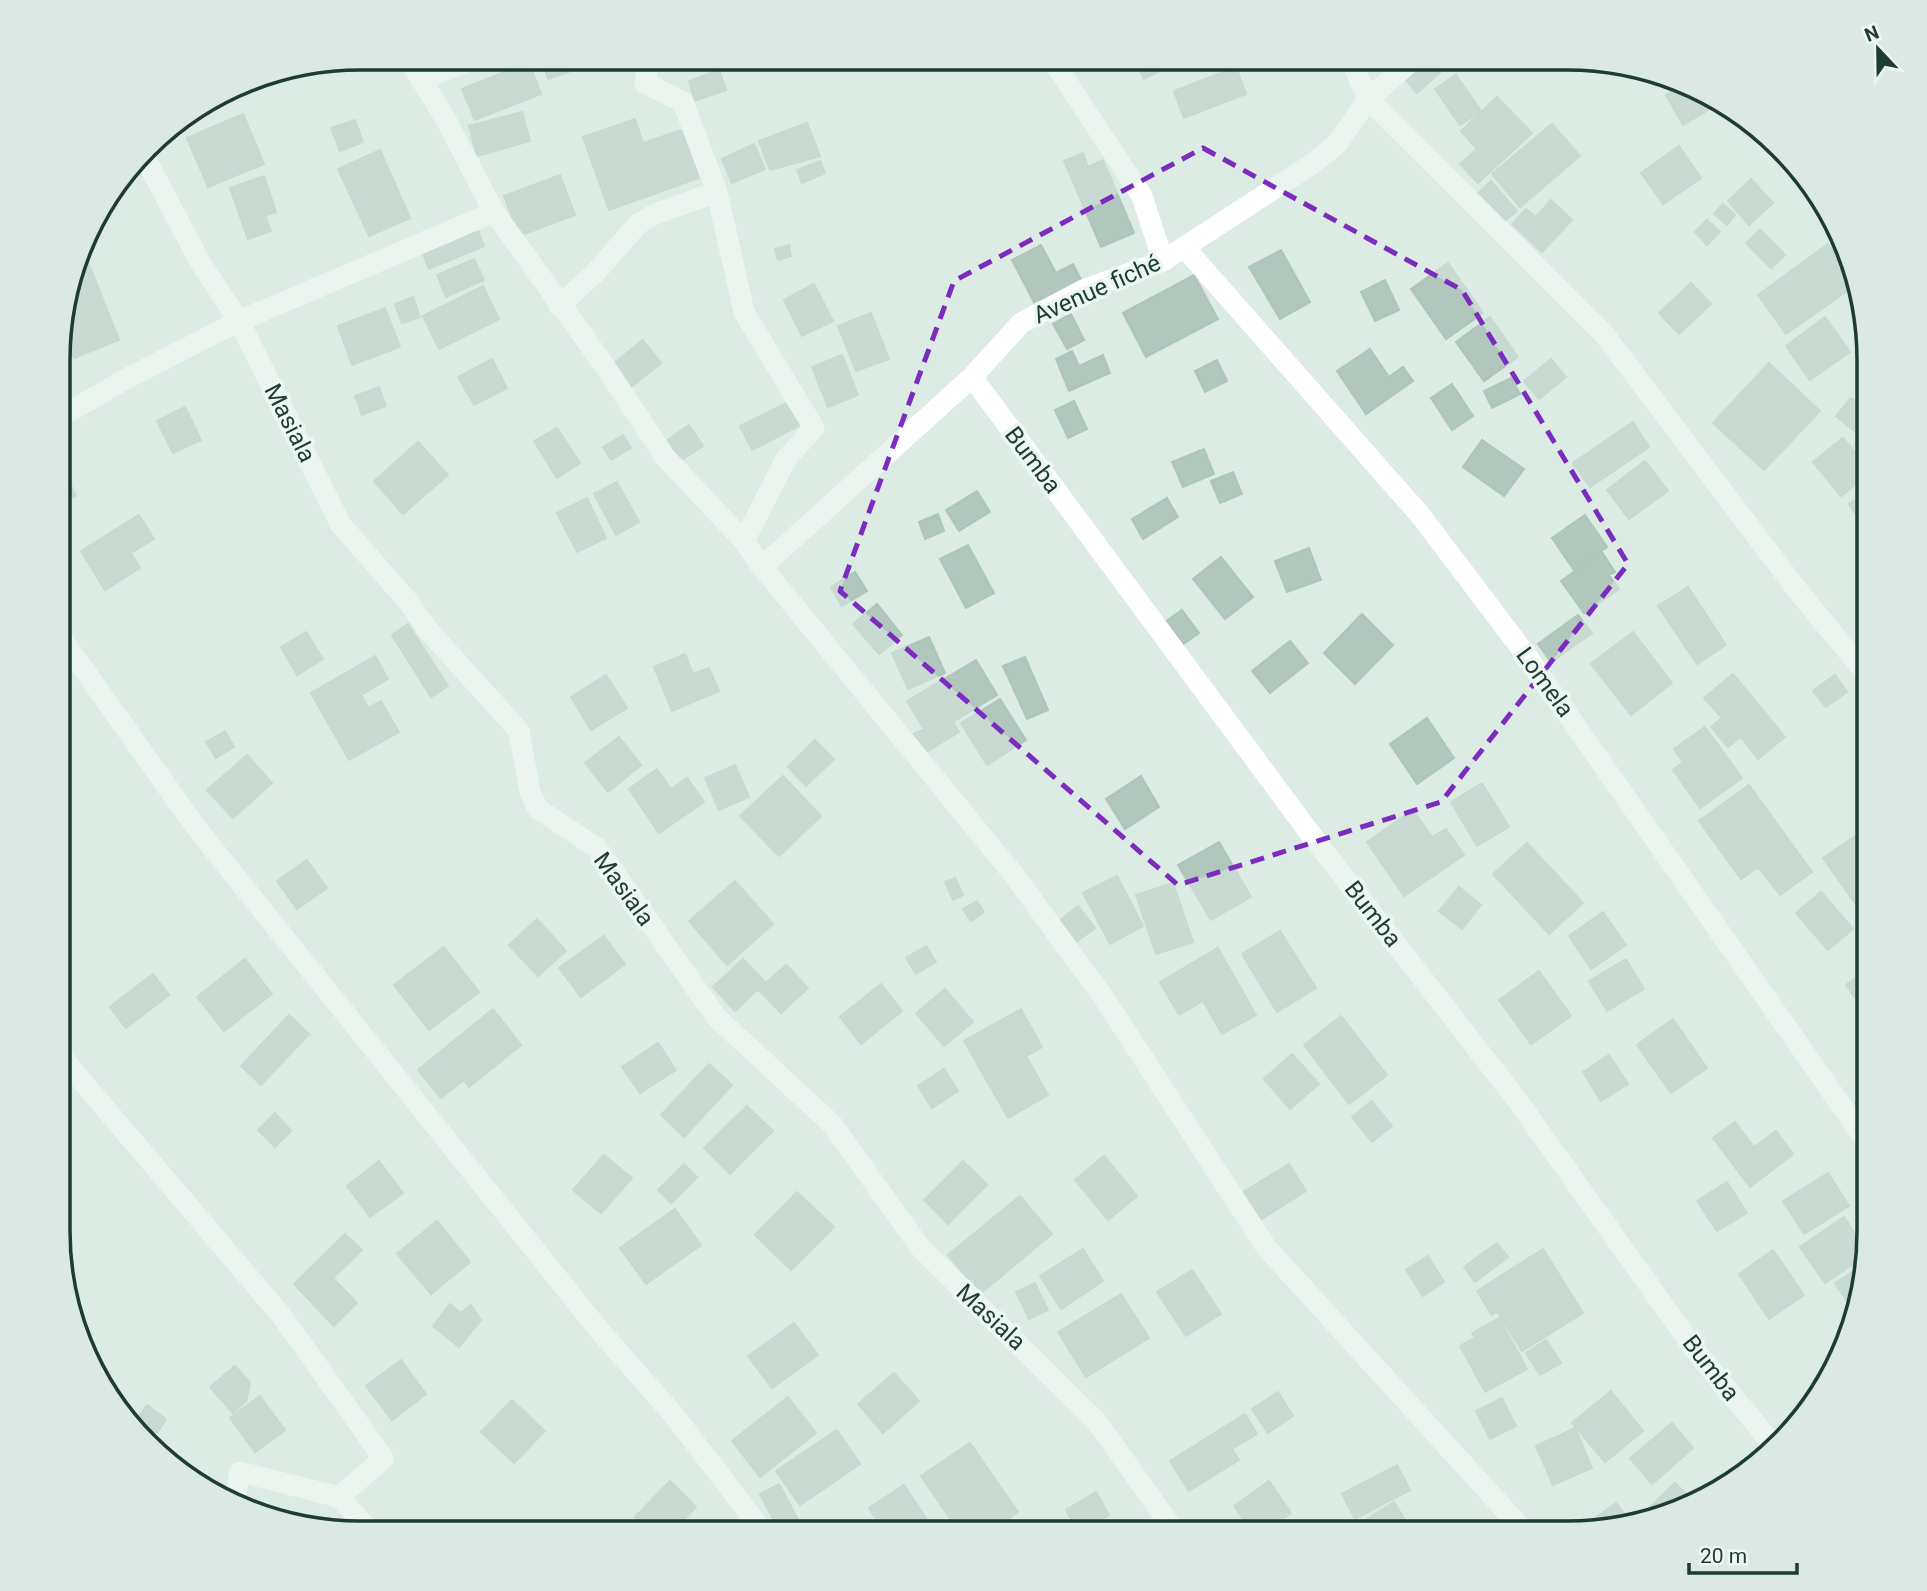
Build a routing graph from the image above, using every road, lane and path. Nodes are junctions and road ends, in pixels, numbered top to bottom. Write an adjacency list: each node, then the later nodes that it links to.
1 (415, 70): 7 (street)
2 (446, 70): 7 (street)
3 (647, 70): 10 (street)
4 (1059, 70): 13 (street)
5 (1355, 70): 8 (street)
6 (1401, 70): 8 (street, Avenue fiché)
7 (421, 80): 11 (street)
8 (1368, 99): 12 (street, Avenue fiché); 21 (street)
9 (148, 163): 15 (street, Masiala)
10 (717, 192): 14 (street); 18 (street)
11 (494, 212): 14 (street); 15 (street)
12 (1185, 248): 13 (street, Avenue fiché); 23 (street, Lomela)
13 (1163, 261): 16 (street, Avenue fiché)
14 (559, 306): 18 (street)
15 (239, 321): 17 (street); 29 (street, Masiala)
16 (972, 377): 19 (street, Avenue fiché); 24 (street, Bumba)
17 (70, 411)
18 (744, 541): 19 (street)
19 (762, 567): 30 (street)
20 (70, 650): 28 (street)
21 (1857, 662)
22 (70, 1067): 26 (street)
23 (1857, 1128)
24 (1769, 1439)
25 (236, 1493): 26 (street)
26 (339, 1497): 27 (street)
27 (361, 1521)
28 (755, 1521)
29 (1167, 1521)
30 (1514, 1521)

